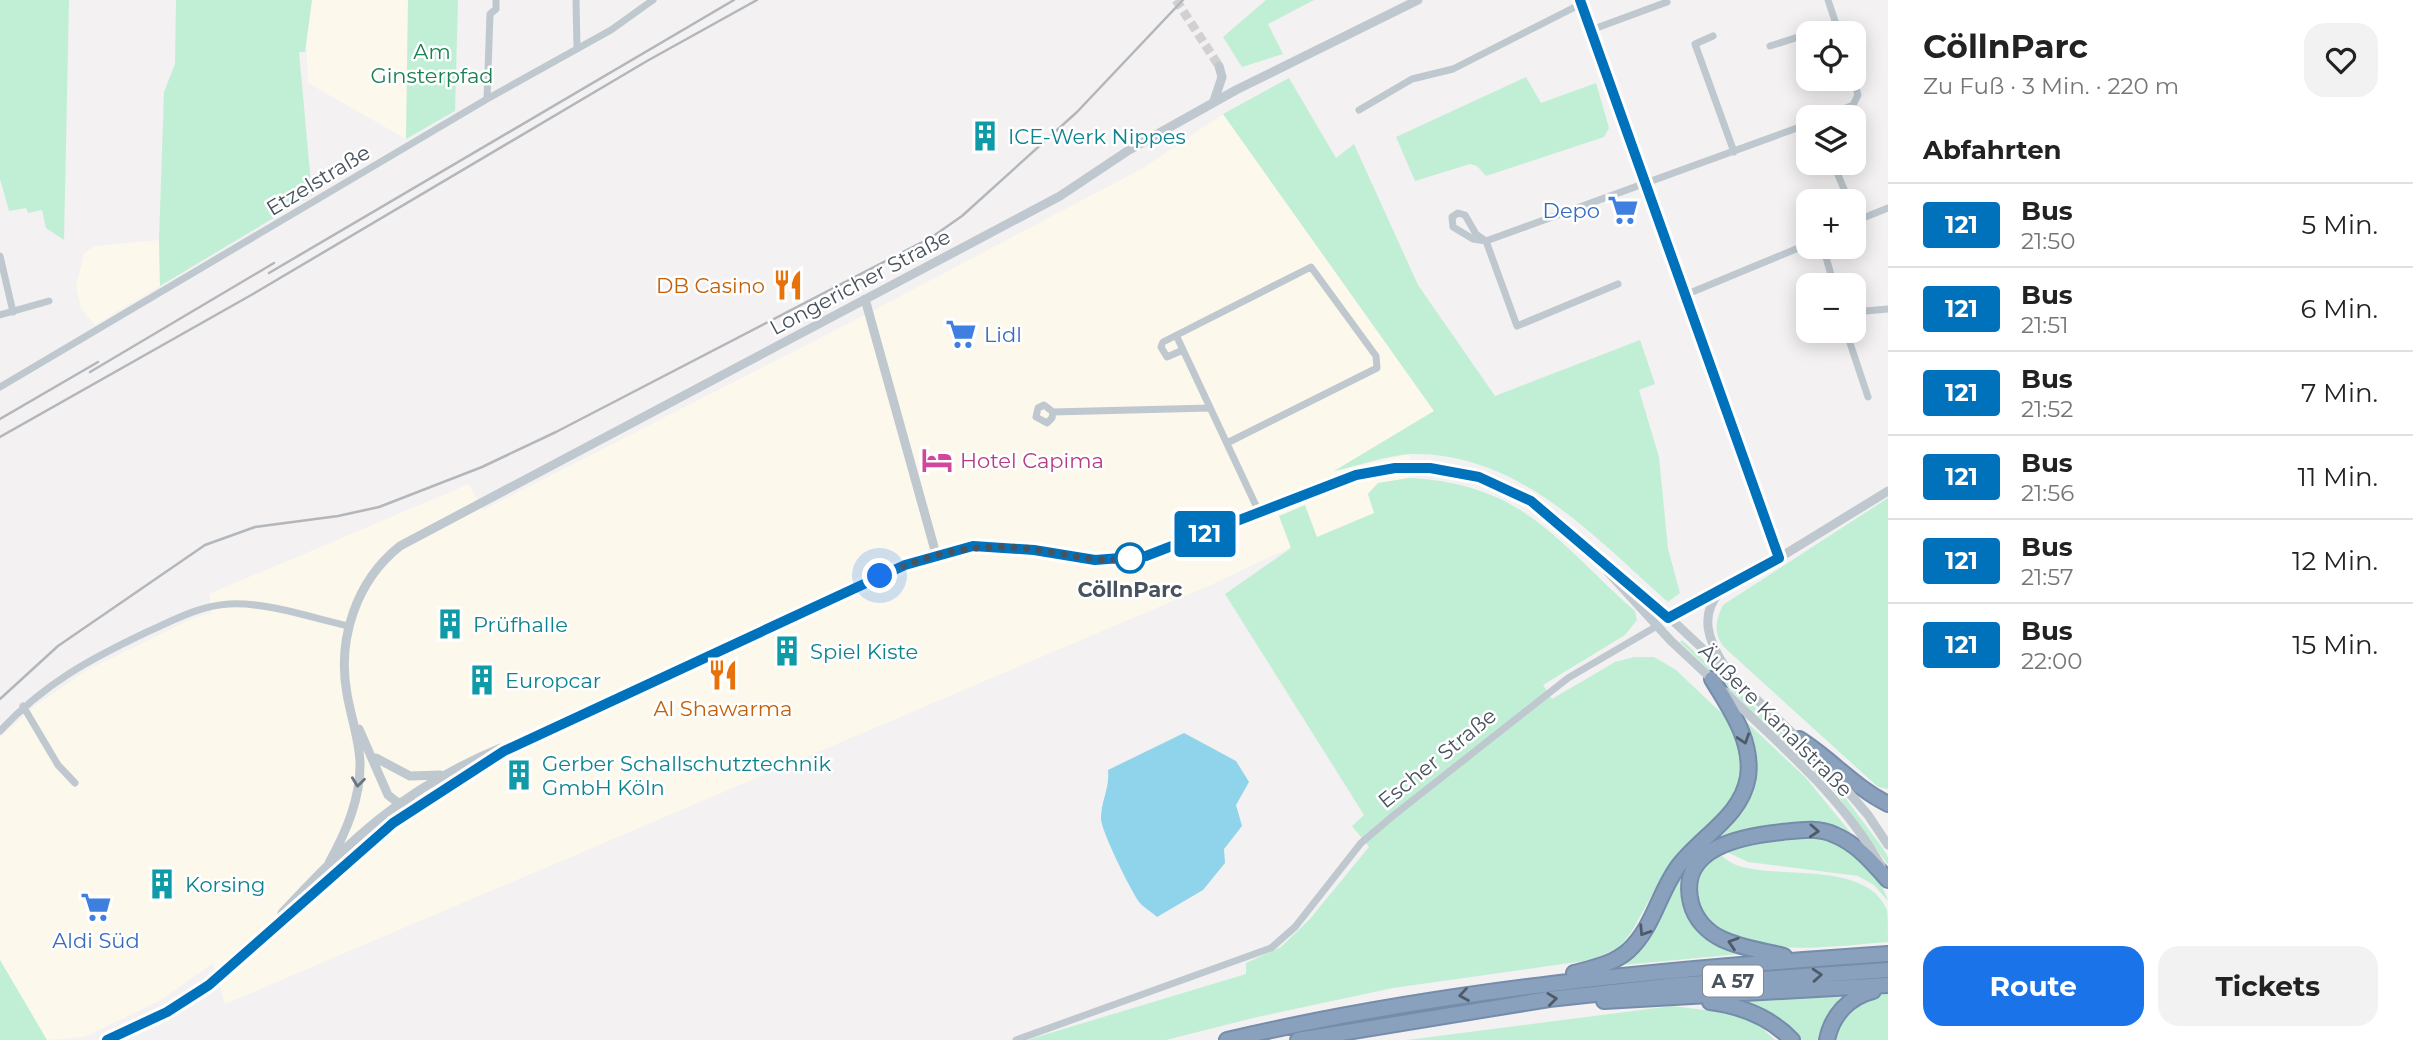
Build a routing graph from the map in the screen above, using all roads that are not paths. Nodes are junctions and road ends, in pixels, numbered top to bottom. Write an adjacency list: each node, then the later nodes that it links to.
1 (496, 0): 15 (street)
2 (576, 0): 13 (street)
3 (653, 0): 13 (street, Etzelstraße)
4 (1419, 0): 14 (street, Longericher Straße)
5 (1828, 0): 8 (street)
6 (1581, 2): 9 (street); 17 (street)
7 (1667, 2): 9 (street)
8 (1835, 21)
9 (1591, 30): 20 (street)
10 (1713, 36): 19 (street)
11 (1796, 38): 12 (street)
12 (1770, 46)
13 (577, 48): 15 (street, Etzelstraße)
14 (1236, 90): 16 (street, Longericher Straße); 16 (street)
15 (487, 99): 37 (street, Etzelstraße)
16 (1214, 102): 28 (street, Longericher Straße)
17 (1359, 110)
18 (1796, 129): 19 (street)
19 (1734, 152): 20 (street)
20 (1645, 184): 23 (street); 27 (street)
21 (1888, 208): 22 (street)
22 (1866, 217)
23 (1486, 241): 23 (street); 26 (street)
24 (1796, 249): 27 (street)
25 (0, 256): 32 (street)
26 (1618, 284)
27 (1685, 295): 46 (street)
28 (865, 299): 45 (street); 50 (street, Longericher Straße)
29 (49, 302): 32 (street)
30 (1888, 309): 31 (street)
31 (1866, 311)
32 (13, 312): 33 (street)
33 (0, 315)
34 (1177, 337): 36 (street); 36 (street); 41 (street)
35 (1850, 343): 38 (street)
36 (1183, 351): 39 (street)
37 (0, 387)
38 (1868, 397)
39 (1210, 408): 40 (street); 41 (street)
40 (1053, 412)
41 (1227, 443): 43 (street)
42 (1888, 491): 46 (street, Escher Straße)
43 (1259, 512): 44 (street); 45 (street)
44 (1581, 542): 48 (street, Äußere Kanalstraße); 49 (street, Äußere Kanalstraße)
45 (936, 554): 57 (street)
46 (1779, 558): 47 (street, Escher Straße)
47 (1722, 589): 48 (street, Escher Straße); 51 (street)
48 (1668, 618): 49 (street, Escher Straße); 51 (street, Äußere Kanalstraße)
49 (1657, 625): 52 (street, Äußere Kanalstraße); 78 (street, Escher Straße)
50 (349, 626): 53 (street); 54 (street, Longericher Straße)
51 (1732, 677): 56 (street, Äußere Kanalstraße)
52 (1712, 679): 68 (street, Äußere Kanalstraße); 73 (highway, one-way to 73)
53 (23, 706): 55 (street); 61 (street)
54 (353, 714): 58 (street, Longericher Straße); 67 (street, Longericher Straße, one-way to 67)
55 (0, 731)
56 (1799, 739): 64 (highway); 66 (street, Äußere Kanalstraße)
57 (519, 742): 60 (street); 63 (street)
58 (369, 750): 59 (street, Longericher Straße); 62 (street, Longericher Straße)
59 (376, 758): 60 (street, Longericher Straße); 62 (street, Longericher Straße)
60 (446, 774): 62 (street)
61 (75, 783)
62 (397, 802): 63 (street); 65 (street); 67 (street)
63 (423, 804): 65 (street)
64 (1888, 804)
65 (393, 823): 70 (street)
66 (1888, 845)
67 (329, 863): 70 (street)
68 (1888, 879): 71 (highway, one-way to 68)
69 (1888, 954): 71 (highway, A 57)
70 (240, 958): 77 (street)
71 (1799, 960): 73 (highway, A 57)
72 (1888, 970): 75 (highway, A 57, one-way to 72)
73 (1531, 984): 79 (highway, A 57, one-way to 79)
74 (1888, 987): 76 (highway); 82 (highway)
75 (1579, 996): 76 (highway); 80 (highway, A 57, one-way to 75)
76 (1677, 997): 81 (highway)
77 (107, 1040)
78 (1016, 1040)
79 (1227, 1040)
80 (1298, 1040)
81 (1792, 1040)
82 (1827, 1040)

